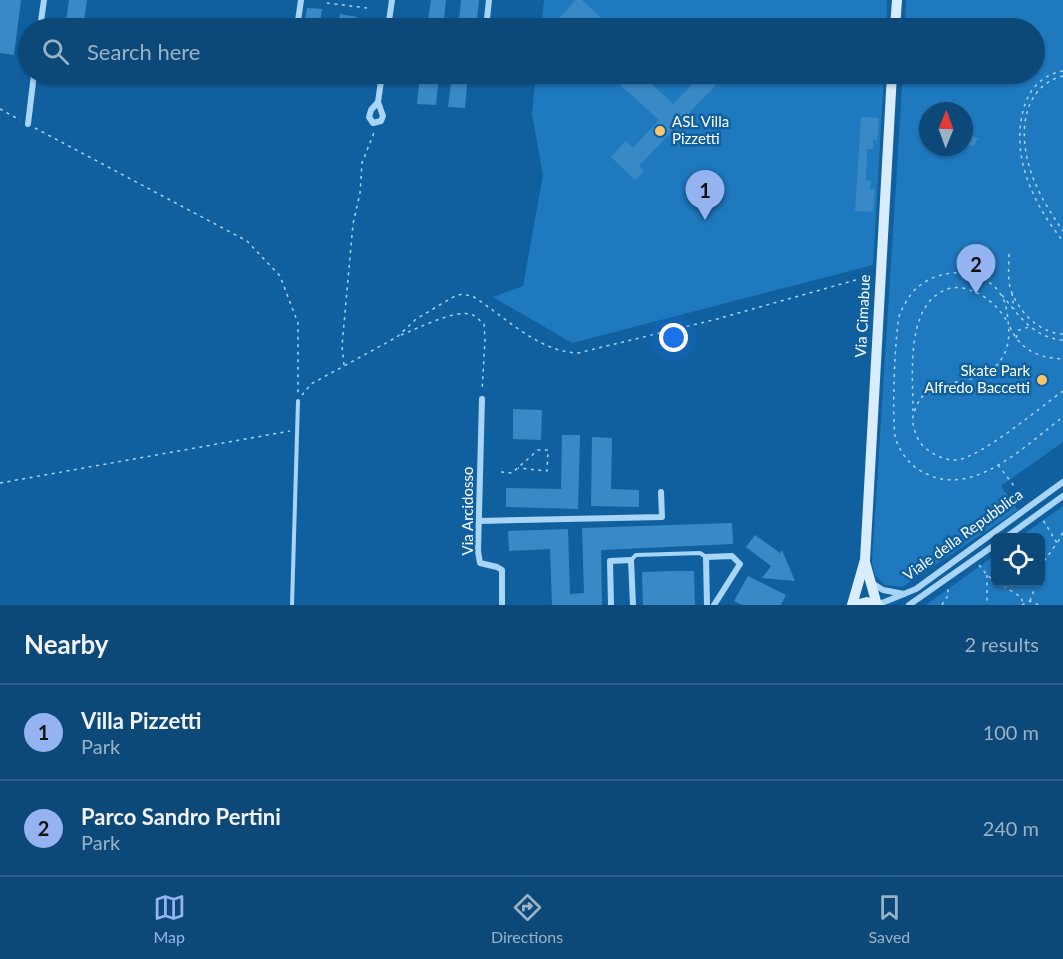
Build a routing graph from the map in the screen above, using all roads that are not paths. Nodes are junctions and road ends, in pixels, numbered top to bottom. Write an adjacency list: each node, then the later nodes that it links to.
1 (44, 0): 6 (street)
2 (301, 0): 7 (street)
3 (392, 0): 8 (street)
4 (489, 0): 9 (street)
5 (897, 0): 10 (main road)
6 (41, 18)
7 (298, 18)
8 (389, 18)
9 (487, 18)
10 (896, 18)
11 (33, 84): 15 (street)
12 (381, 84): 14 (street)
13 (891, 84): 26 (main road, Via Cimabue)
14 (378, 102): 14 (street)
15 (28, 124)
16 (482, 399): 21 (street, Via Arcidosso)
17 (298, 400): 30 (lane)
18 (1063, 482): 28 (street, Viale della Repubblica)
19 (661, 492): 21 (street)
20 (1063, 496): 22 (street, Viale della Repubblica)
21 (479, 521): 31 (street, Via Arcidosso)
22 (1011, 533)
23 (991, 548): 29 (street, Viale della Repubblica)
24 (706, 557): 25 (lane); 34 (street); 35 (street)
25 (631, 560): 32 (street); 33 (street)
26 (865, 560): 27 (main road, Via Cimabue); 36 (main road, Via Cimabue)
27 (871, 582): 28 (street); 37 (main road, Via Cimabue)
28 (905, 594): 37 (street, Viale della Repubblica)
29 (913, 603)
30 (292, 605)
31 (502, 605)
32 (611, 605)
33 (633, 605)
34 (707, 605)
35 (714, 605)
36 (853, 605): 37 (main road, Viale della Repubblica)
37 (877, 605)

